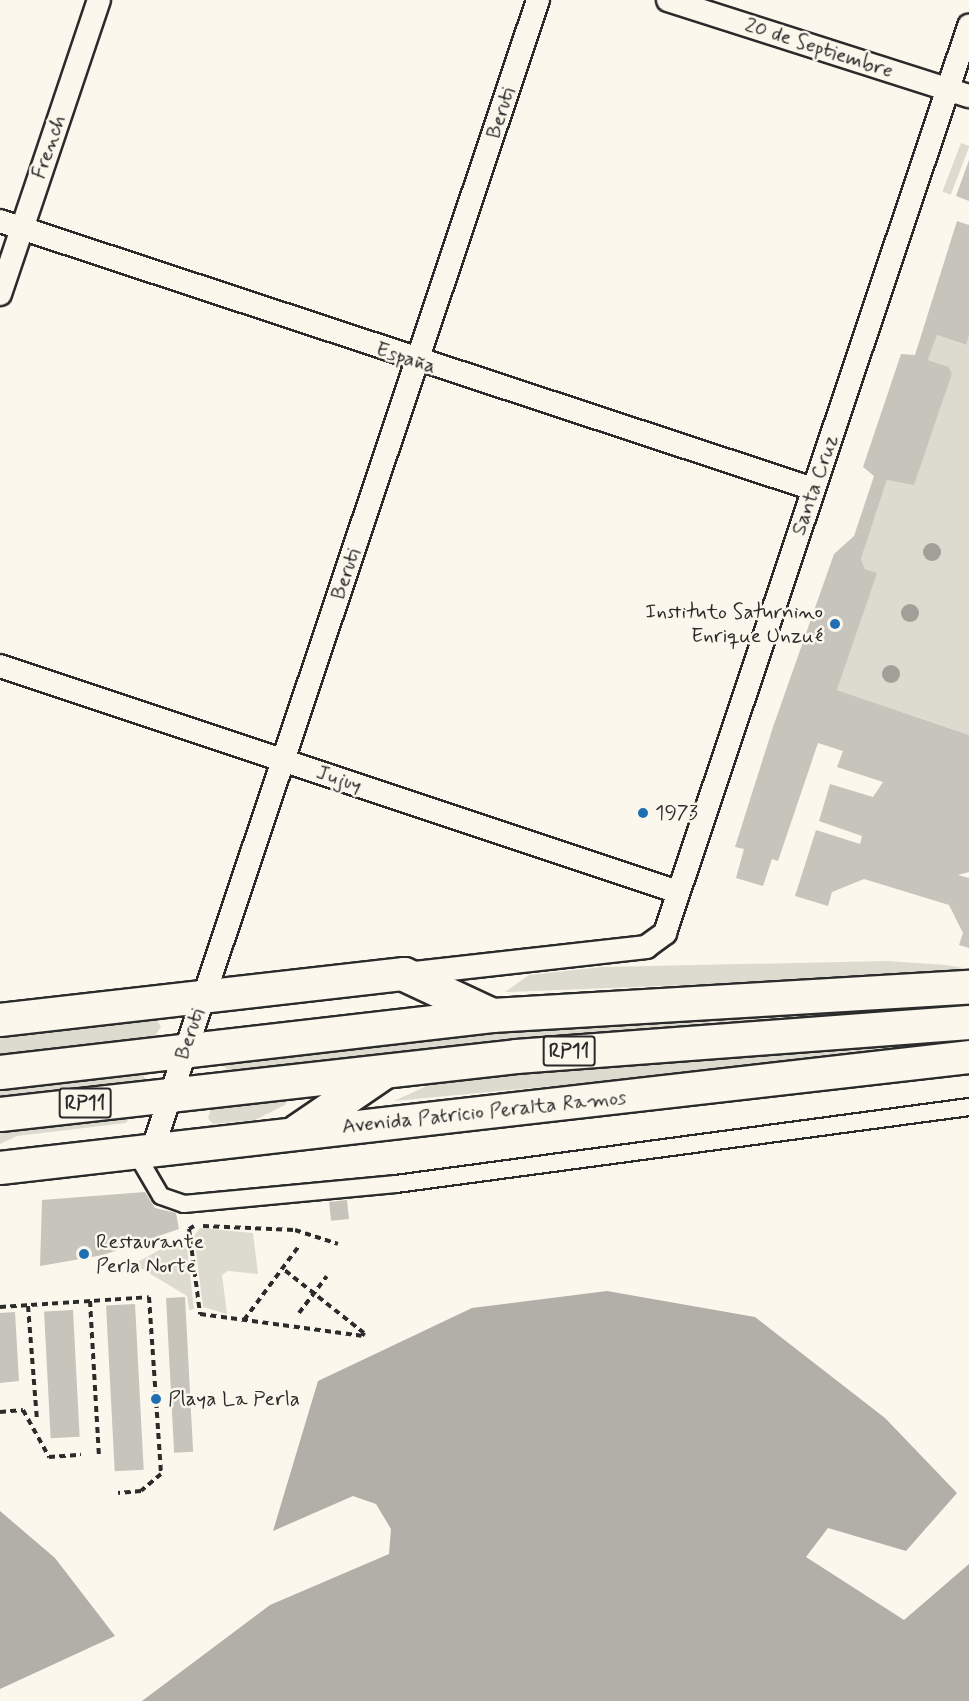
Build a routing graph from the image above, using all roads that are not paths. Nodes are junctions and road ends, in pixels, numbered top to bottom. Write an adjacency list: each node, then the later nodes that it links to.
1 (99, 0): 7 (street, French)
2 (538, 0): 9 (street, Beruti)
3 (668, 0): 5 (street, 20 de Septiembre)
4 (969, 26): 5 (street, Santa Cruz)
5 (958, 92): 10 (street, Santa Cruz)
6 (0, 221): 7 (street, España)
7 (22, 229): 8 (street, French); 9 (street, España)
8 (0, 294)
9 (419, 362): 10 (street, España); 12 (street, Beruti)
10 (813, 489): 13 (street, Santa Cruz)
11 (0, 666): 12 (street, Jujuy)
12 (282, 760): 13 (street, Jujuy); 16 (street, Beruti)
13 (678, 892): 14 (street, Santa Cruz)
14 (404, 974): 16 (main road); 17 (main road)
15 (969, 987): 17 (main road, RP11)
16 (203, 995): 18 (main road); 20 (street, Beruti)
17 (492, 1015): 20 (main road, RP11)
18 (0, 1020)
19 (969, 1022): 22 (main road, RP11)
20 (185, 1050): 23 (main road, RP11); 24 (street, Beruti)
21 (969, 1057): 27 (main road, Avenida Patricio Peralta Ramos)
22 (386, 1070): 24 (main road, RP11); 27 (main road)
23 (0, 1072)
24 (171, 1093): 26 (main road, RP11); 28 (street, Beruti)
25 (969, 1107): 28 (street)
26 (0, 1114)
27 (297, 1131): 28 (main road, Avenida Patricio Peralta Ramos)
28 (143, 1149): 29 (main road, Avenida Patricio Peralta Ramos)
29 (0, 1168)

